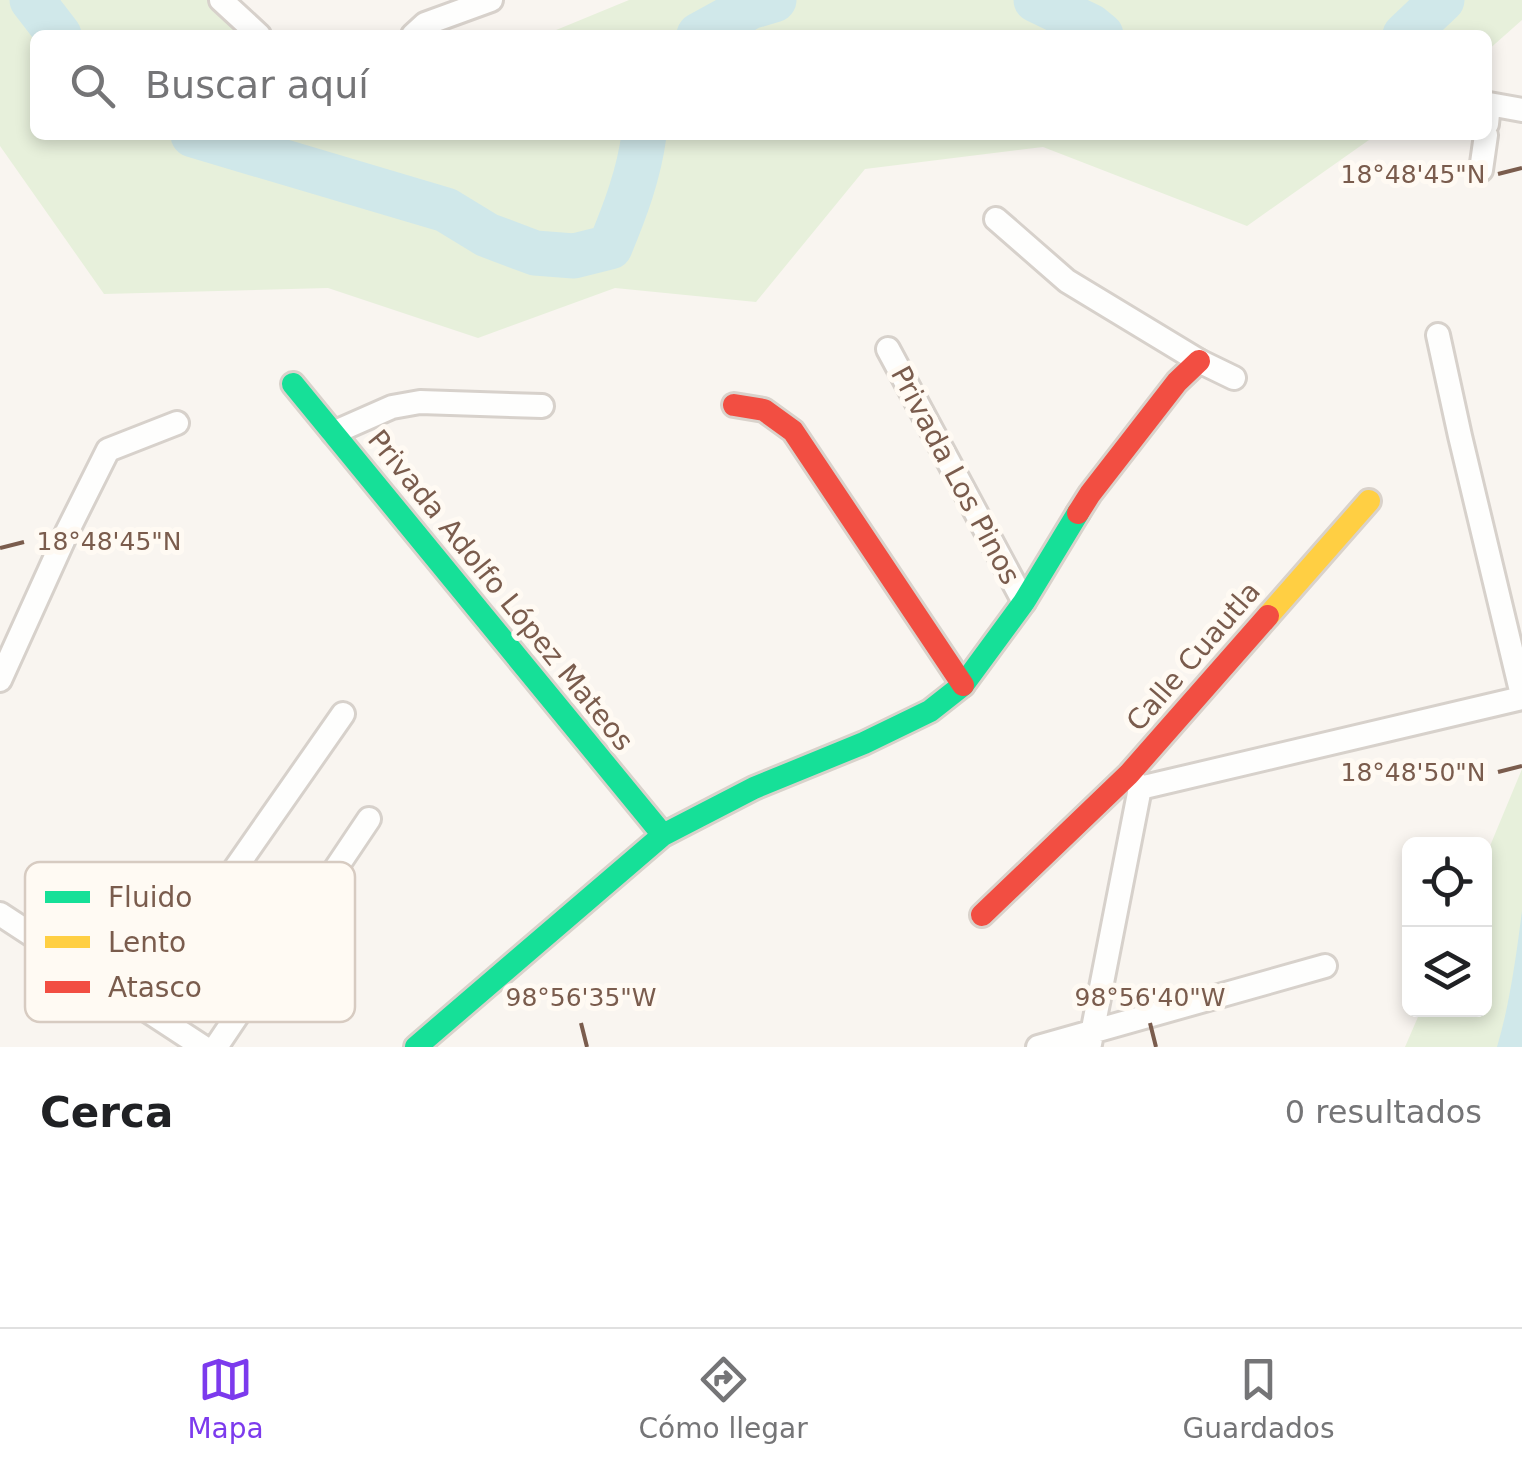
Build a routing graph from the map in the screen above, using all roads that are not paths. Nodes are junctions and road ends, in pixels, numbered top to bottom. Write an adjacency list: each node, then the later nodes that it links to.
1 (221, 0): 3 (street)
2 (490, 0): 4 (street)
3 (254, 30)
4 (418, 30)
5 (1522, 110): 6 (street)
6 (1492, 114)
7 (1485, 140): 8 (street)
8 (1481, 170)
9 (996, 219): 12 (street)
10 (1438, 336): 23 (street)
11 (888, 348): 20 (street, Privada Los Pinos)
12 (1199, 361): 13 (street); 20 (street)
13 (1234, 378)
14 (292, 384): 18 (street, Privada Adolfo López Mateos)
15 (542, 406): 18 (street)
16 (734, 406): 22 (street)
17 (177, 423): 21 (street)
18 (332, 433): 27 (street, Privada Adolfo López Mateos)
19 (1368, 500): 25 (street, Calle Cuautla)
20 (1024, 602): 22 (street)
21 (0, 680)
22 (963, 685): 27 (street)
23 (1522, 696): 25 (street)
24 (343, 714): 28 (street)
25 (1134, 781): 31 (street); 36 (street, Calle Cuautla)
26 (369, 819): 29 (street)
27 (663, 835): 39 (street)
28 (240, 862)
29 (340, 862)
30 (0, 914): 32 (street)
31 (982, 915)
32 (25, 930)
33 (1325, 966): 36 (street)
34 (166, 1022): 37 (street)
35 (233, 1022): 38 (street)
36 (1090, 1040): 40 (street)
37 (203, 1047)
38 (216, 1047)
39 (416, 1047)
40 (1038, 1047)

